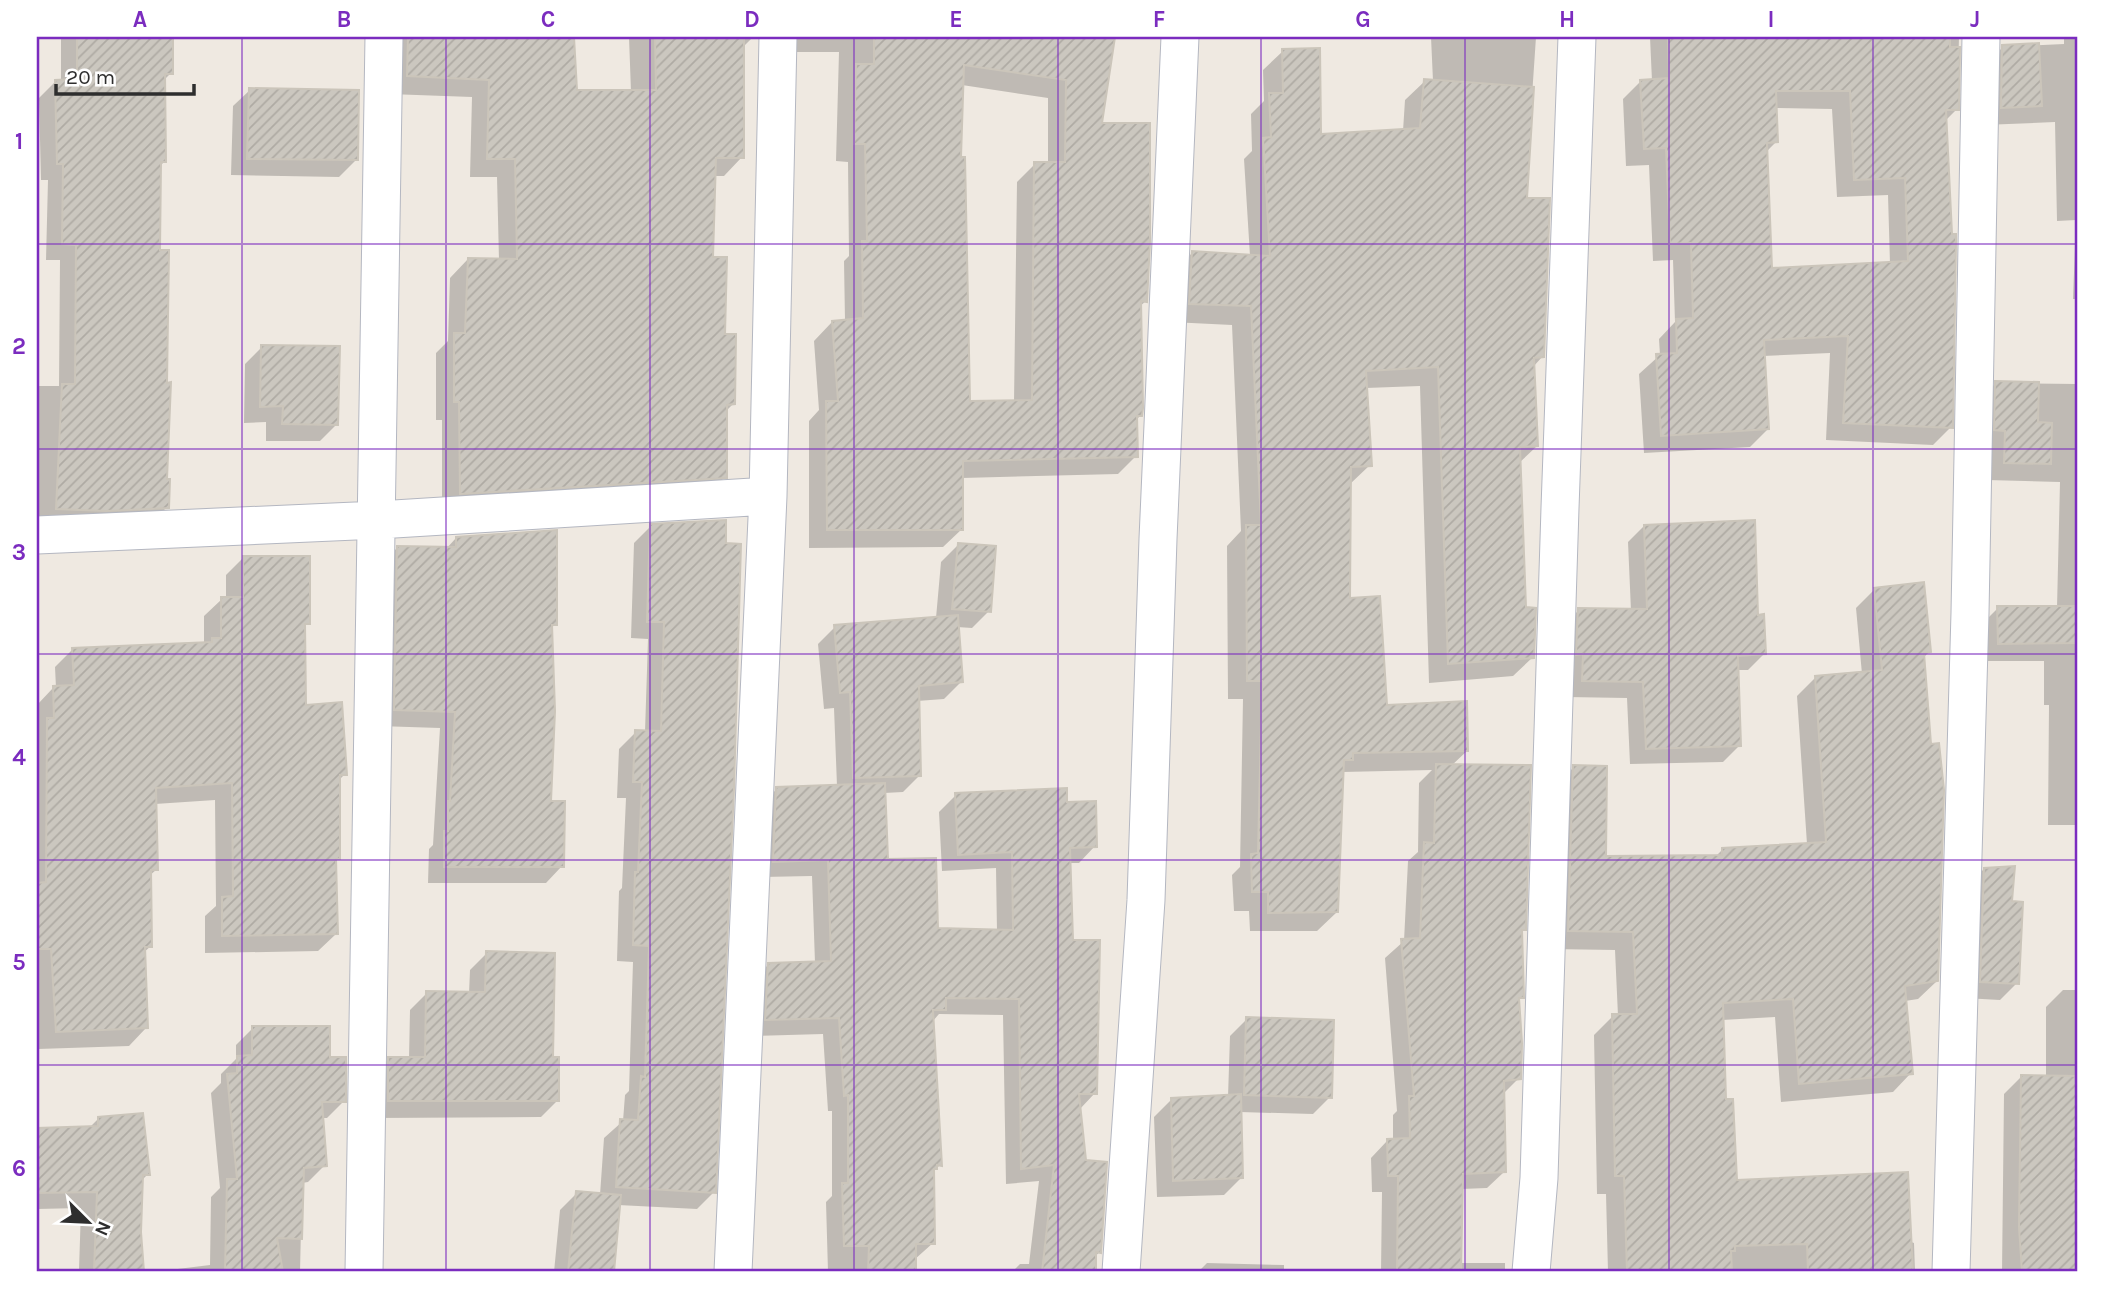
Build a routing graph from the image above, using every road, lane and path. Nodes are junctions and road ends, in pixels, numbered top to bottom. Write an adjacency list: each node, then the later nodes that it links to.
1 (384, 37): 7 (street)
2 (778, 37): 6 (street)
3 (1180, 37): 11 (street)
4 (1577, 37): 12 (street)
5 (1981, 37): 13 (street)
6 (768, 496): 7 (street); 10 (street)
7 (378, 520): 8 (street); 9 (street)
8 (37, 535)
9 (364, 1272)
10 (733, 1272)
11 (1121, 1272)
12 (1531, 1272)
13 (1951, 1272)

